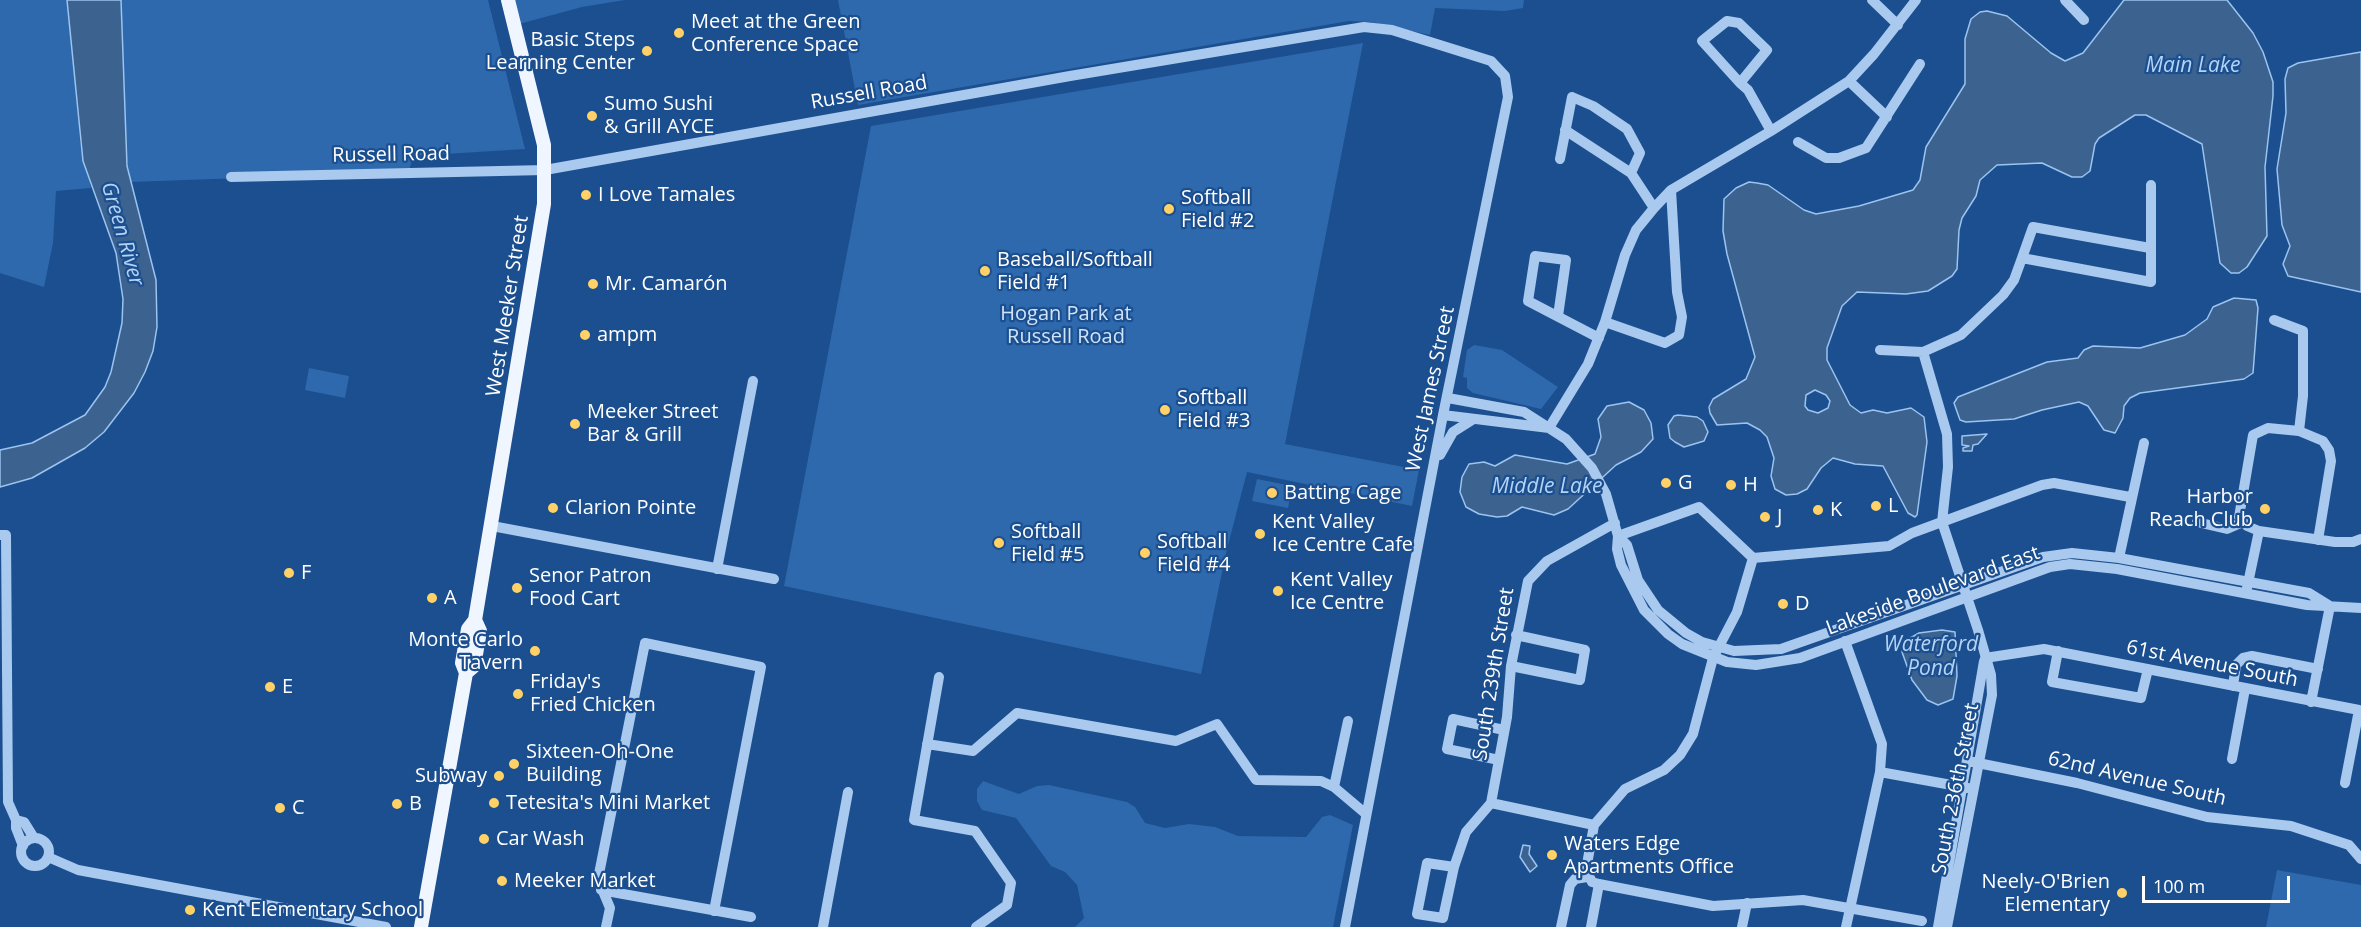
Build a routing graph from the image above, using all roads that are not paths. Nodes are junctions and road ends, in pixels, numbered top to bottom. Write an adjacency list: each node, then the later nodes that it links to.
1 (508, 0): 16 (main road, West Meeker Street)
2 (1872, 0): 6 (street)
3 (1916, 0): 6 (street)
4 (2065, 0): 5 (street)
5 (2084, 20)
6 (1898, 25): 9 (street)
7 (1920, 64): 11 (street)
8 (1502, 72): 16 (street, Russell Road); 31 (street, West James Street)
9 (1849, 81): 11 (street); 13 (street)
10 (1740, 83): 10 (street); 13 (street)
11 (1887, 117): 14 (street)
12 (1565, 130): 15 (street); 17 (street); 17 (street)
13 (1771, 131): 20 (street)
14 (1797, 142)
15 (1560, 159)
16 (545, 170): 18 (street, Russell Road); 43 (main road, West Meeker Street)
17 (1631, 173): 21 (street)
18 (231, 177)
19 (2151, 185): 22 (street)
20 (1671, 190): 21 (street); 26 (street)
21 (1654, 208): 26 (street)
22 (2150, 248): 23 (street); 23 (street)
23 (2022, 258): 29 (street)
24 (1558, 316): 24 (street); 27 (street)
25 (2274, 321): 35 (street)
26 (1605, 322): 27 (street)
27 (1599, 338): 34 (street)
28 (1880, 350): 29 (street)
29 (1923, 351): 40 (street, South 236th Street)
30 (753, 381): 52 (street)
31 (1448, 398): 32 (street, West James Street); 34 (street, Lakeside Boulevard East)
32 (1443, 415): 33 (street); 37 (street, West James Street)
33 (1472, 420): 34 (street); 37 (street)
34 (1550, 428): 42 (street, Lakeside Boulevard East)
35 (2299, 431): 39 (street); 48 (street)
36 (2144, 443): 38 (street)
37 (1434, 466): 87 (street, West James Street)
38 (2130, 497): 40 (street); 50 (street)
39 (2241, 520): 41 (street); 44 (street)
40 (1942, 522): 49 (street); 55 (street, South 236th Street)
41 (2197, 522)
42 (1615, 523): 46 (street, Lakeside Boulevard East); 60 (street, South 239th Street)
43 (492, 526): 52 (street); 104 (main road, West Meeker Street)
44 (2259, 531): 48 (street); 54 (street)
45 (3, 535): 51 (street)
46 (1618, 536): 49 (street); 62 (street, Lakeside Boulevard East); 64 (street, Lakeside Boulevard East)
47 (2361, 538): 48 (street)
48 (2318, 540)
49 (1753, 558): 62 (street)
50 (2119, 558): 54 (street, Lakeside Boulevard East); 55 (street, Lakeside Boulevard East)
51 (3, 569): 85 (street)
52 (717, 569): 53 (street)
53 (774, 579)
54 (2248, 582): 56 (street); 58 (street, Lakeside Boulevard East)
55 (1963, 585): 57 (street, South 236th Street); 62 (street, Lakeside Boulevard East)
56 (2246, 594): 57 (street, Lakeside Boulevard East); 58 (street, Lakeside Boulevard East)
57 (1967, 597): 61 (street, Lakeside Boulevard East); 65 (street, South 236th Street)
58 (2330, 606): 59 (street, Lakeside Boulevard East); 68 (street)
59 (2361, 609)
60 (1516, 635): 66 (street, South 239th Street); 66 (street)
61 (1845, 641): 64 (street, Lakeside Boulevard East); 80 (street)
62 (1719, 648): 64 (street)
63 (2058, 651): 65 (street, 61st Avenue South); 67 (street, 61st Avenue South); 67 (street)
64 (1713, 658): 89 (street)
65 (1985, 658): 78 (street, South 236th Street); 79 (street, South 236th Street)
66 (1511, 666): 74 (street, South 239th Street)
67 (2148, 669): 70 (street, 61st Avenue South)
68 (2318, 669): 70 (street); 72 (street)
69 (939, 677): 75 (street)
70 (2233, 686): 71 (street, 61st Avenue South)
71 (2245, 689): 72 (street, 61st Avenue South); 76 (street)
72 (2311, 702): 81 (street, 61st Avenue South)
73 (1348, 721): 82 (street)
74 (1504, 730): 77 (street, South 239th Street); 77 (street)
75 (927, 744): 82 (street); 107 (street)
76 (2232, 759)
77 (1499, 760): 86 (street, South 239th Street)
78 (1968, 761): 79 (street, 62nd Avenue South); 83 (street, South 236th Street)
79 (1980, 763): 83 (street, South 236th Street); 93 (street, 62nd Avenue South)
80 (1880, 772): 83 (street); 99 (street)
81 (2345, 783)
82 (1335, 787): 87 (street)
83 (1969, 788): 113 (street, South 236th Street); 114 (street, South 236th Street)
84 (848, 792): 106 (street)
85 (4, 802): 88 (street)
86 (1491, 803): 89 (street); 94 (street)
87 (1366, 814): 108 (street, West James Street)
88 (16, 820): 90 (street); 91 (street)
89 (1594, 825): 95 (street)
90 (34, 838): 91 (street); 92 (street)
91 (23, 846): 92 (street)
92 (48, 857): 103 (street)
93 (2361, 859)
94 (1454, 867): 94 (street)
95 (1587, 877): 96 (street); 109 (street)
96 (1599, 884): 98 (street); 110 (street)
97 (601, 890): 100 (street); 100 (street); 105 (street)
98 (1747, 903): 99 (street); 111 (street)
99 (1850, 908): 102 (street); 112 (street)
100 (714, 911): 101 (street)
101 (751, 917)
102 (1922, 921)
103 (386, 927)
104 (421, 927)
105 (606, 927)
106 (823, 927)
107 (976, 927)
108 (1346, 927)
109 (1561, 927)
110 (1591, 927)
111 (1743, 927)
112 (1846, 927)
113 (1938, 927)
114 (1947, 927)

